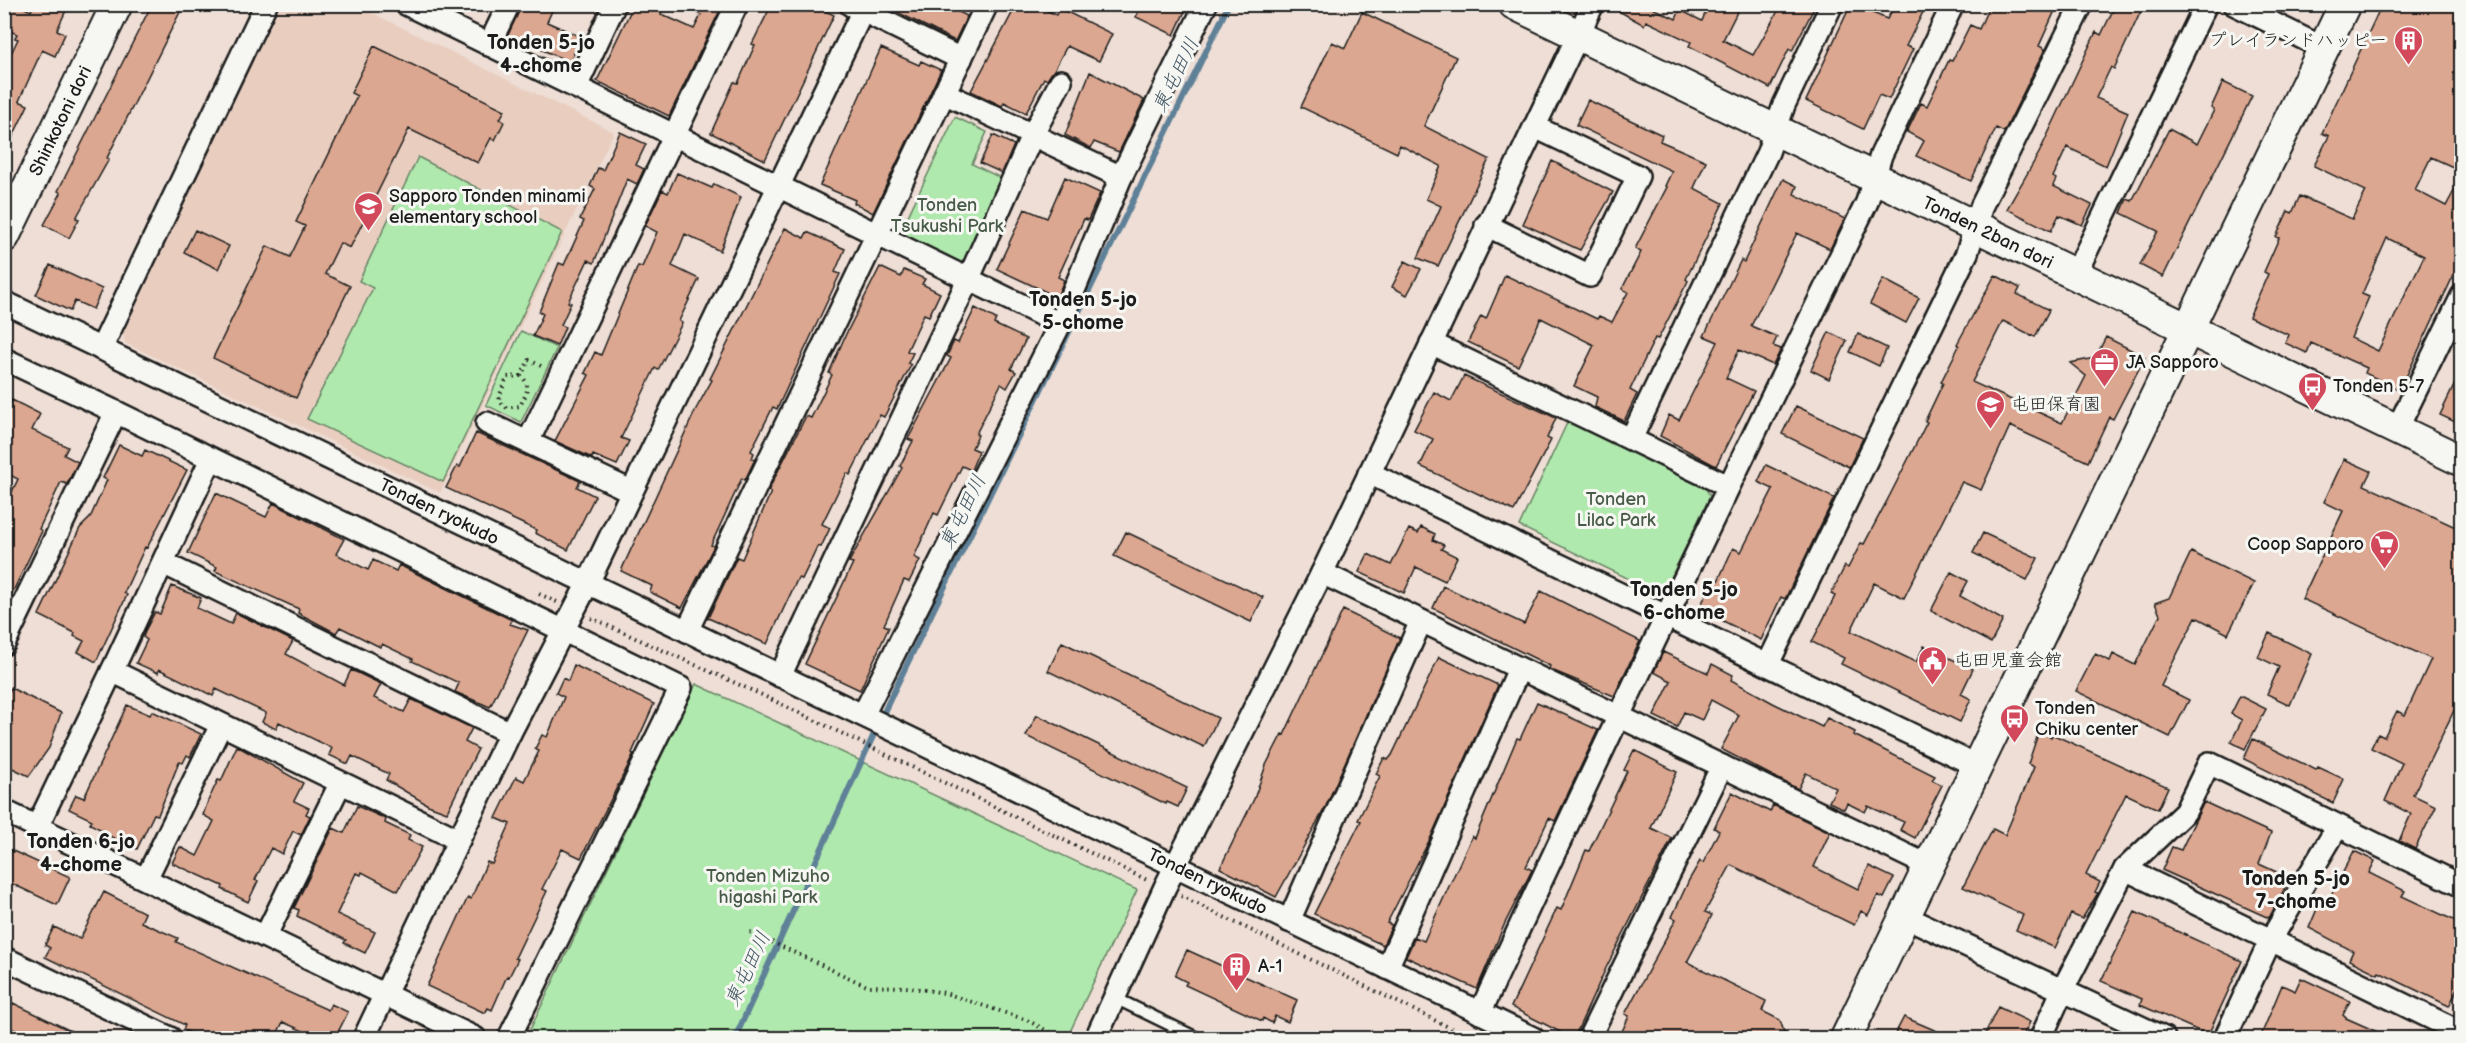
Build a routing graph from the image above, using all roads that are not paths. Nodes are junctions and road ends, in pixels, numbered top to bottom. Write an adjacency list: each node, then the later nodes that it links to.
1 (117, 4): 35 (street, Shinkotoni dori)
2 (266, 4): 43 (street)
3 (406, 4): 19 (street)
4 (509, 4): 19 (street)
5 (615, 4): 23 (street)
6 (738, 4): 28 (street)
7 (987, 4): 21 (street)
8 (1206, 4): 29 (street)
9 (1514, 4): 18 (street, Tonden 2ban dori)
10 (1593, 4): 18 (street)
11 (1832, 4): 26 (street)
12 (1953, 4): 30 (street)
13 (2082, 4): 33 (street)
14 (2206, 4): 36 (street)
15 (2234, 4): 20 (street)
16 (2345, 4): 20 (street)
17 (860, 7): 21 (street); 31 (street)
18 (1578, 35): 25 (street); 26 (street, Tonden 2ban dori)
19 (489, 45): 23 (street)
20 (2323, 48): 41 (street)
21 (961, 59): 24 (street)
22 (1061, 81): 27 (street)
23 (576, 87): 28 (street)
24 (944, 93): 27 (street); 34 (street)
25 (1535, 127): 32 (street); 32 (street)
26 (1776, 131): 30 (street, Tonden 2ban dori); 48 (street)
27 (1033, 134): 29 (street); 37 (street)
28 (674, 136): 31 (street); 49 (street)
29 (1121, 177): 40 (street)
30 (1874, 177): 33 (street, Tonden 2ban dori); 53 (street)
31 (779, 188): 34 (street); 54 (street)
32 (1486, 225): 42 (street)
33 (1976, 226): 36 (street, Tonden 2ban dori); 63 (street)
34 (876, 235): 37 (street); 61 (street)
35 (4, 237)
36 (2075, 275): 41 (street, Tonden 2ban dori)
37 (968, 280): 40 (street); 66 (street)
38 (2462, 296): 47 (street)
39 (4, 302): 43 (street, Tonden ryokudo)
40 (1060, 324): 68 (street)
41 (2189, 330): 47 (street, Tonden 2ban dori); 72 (street)
42 (1431, 343): 48 (street); 52 (street)
43 (101, 349): 57 (street, Tonden ryokudo)
44 (4, 359): 45 (street)
45 (116, 412): 50 (street); 62 (street)
46 (487, 423): 49 (street)
47 (2397, 429): 51 (street, Tonden 2ban dori)
48 (1631, 439): 53 (street)
49 (528, 442): 54 (street)
50 (211, 459): 55 (street); 60 (street)
51 (2462, 461)
52 (1369, 473): 56 (street); 58 (street)
53 (1728, 486): 58 (street)
54 (631, 491): 57 (street)
55 (163, 564): 65 (street); 70 (street)
56 (1322, 573): 59 (street); 78 (street)
57 (588, 583): 60 (street); 61 (street, Tonden ryokudo)
58 (1668, 617): 63 (street); 67 (street)
59 (1421, 621): 64 (street); 84 (street)
60 (563, 631): 70 (street); 97 (street)
61 (687, 631): 66 (street, Tonden ryokudo)
62 (4, 644)
63 (1768, 664): 72 (street)
64 (1519, 669): 67 (street); 88 (street)
65 (112, 671): 69 (street); 76 (street)
66 (780, 676): 68 (street, Tonden ryokudo)
67 (1617, 716): 71 (street); 92 (street)
68 (873, 721): 78 (street, Tonden ryokudo)
69 (221, 725): 73 (street); 81 (street)
70 (510, 733): 77 (street)
71 (1722, 766): 79 (street); 101 (street)
72 (1979, 767): 79 (street)
73 (340, 784): 77 (street); 85 (street)
74 (4, 811): 76 (street)
75 (2338, 826): 80 (street); 82 (street); 86 (street)
76 (37, 827): 81 (street)
77 (459, 840): 90 (street)
78 (1176, 864): 84 (street, Tonden ryokudo); 91 (street)
79 (1931, 867): 83 (street)
80 (2125, 869): 86 (street); 89 (street)
81 (146, 879): 85 (street)
82 (2462, 886)
83 (1906, 917): 89 (street); 102 (street)
84 (1289, 921): 88 (street, Tonden ryokudo)
85 (266, 936): 90 (street)
86 (2270, 941): 93 (street); 105 (street)
87 (4, 958): 94 (street)
88 (1387, 968): 92 (street, Tonden ryokudo)
89 (2063, 989): 103 (street); 104 (street)
90 (385, 995): 95 (street); 96 (street)
91 (1115, 998): 98 (street); 99 (lane)
92 (1480, 1013): 100 (street, Tonden ryokudo)
93 (2462, 1033)
94 (170, 1038)
95 (364, 1038)
96 (475, 1038)
97 (509, 1038)
98 (1096, 1038)
99 (1197, 1038)
100 (1533, 1038)
101 (1589, 1038)
102 (1846, 1038)
103 (2041, 1038)
104 (2164, 1038)
105 (2225, 1038)

